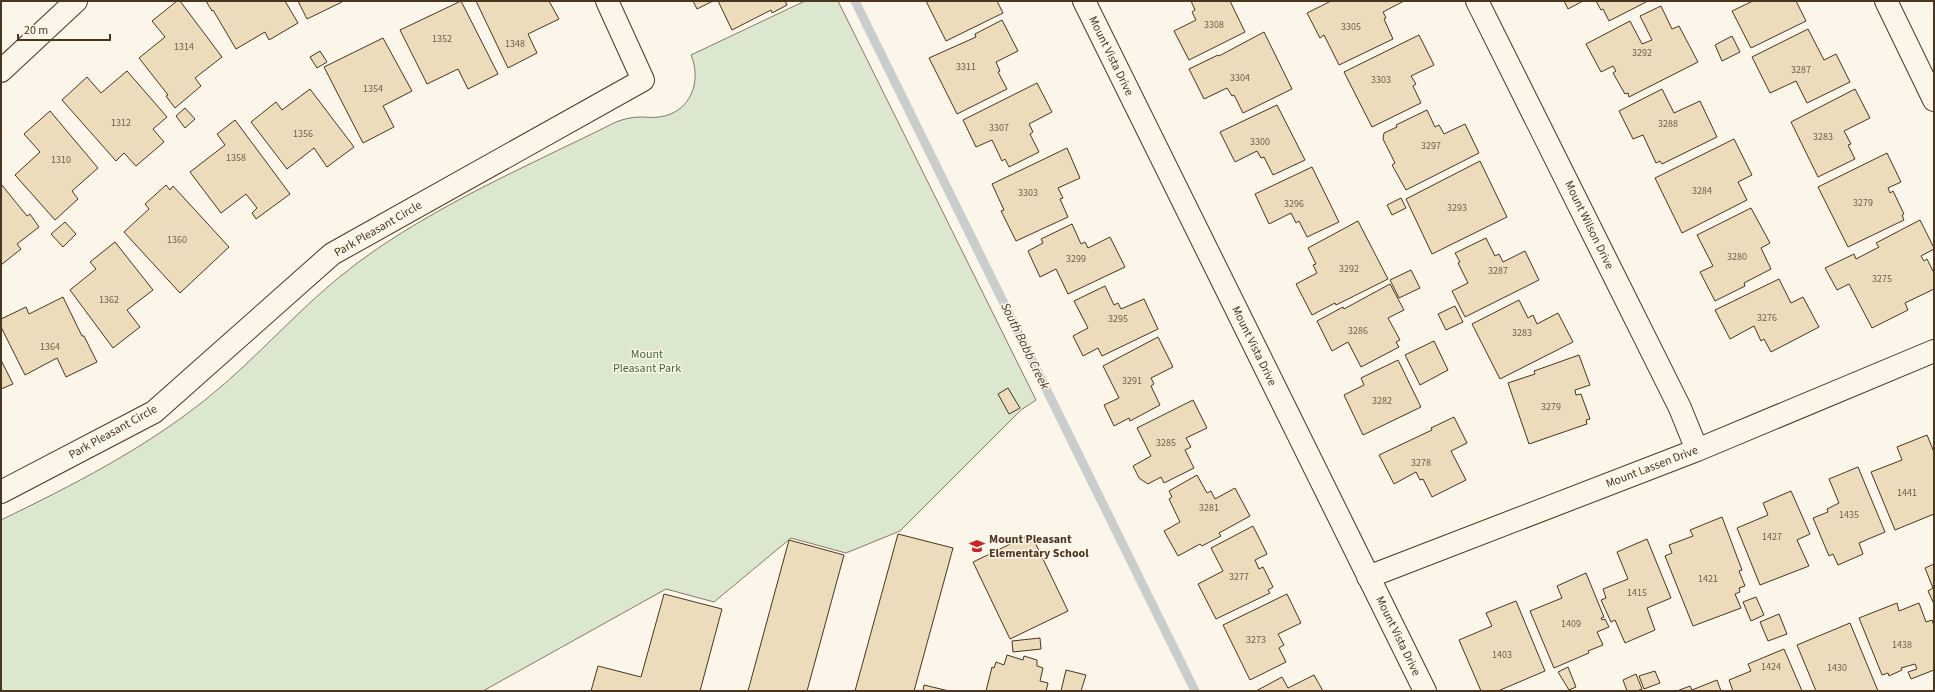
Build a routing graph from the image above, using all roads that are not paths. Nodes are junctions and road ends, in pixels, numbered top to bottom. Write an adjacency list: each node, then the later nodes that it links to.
1 (76, 1): 6 (street)
2 (608, 1): 10 (street, Park Pleasant Circle)
3 (1084, 1): 11 (street, Mount Vista Drive)
4 (1477, 1): 9 (street, Mount Wilson Drive)
5 (1886, 1): 7 (street)
6 (1, 71)
7 (1934, 100)
8 (1934, 351): 9 (street, Mount Lassen Drive)
9 (1697, 450): 11 (street, Mount Lassen Drive)
10 (1, 492)
11 (1368, 577): 12 (street, Mount Vista Drive)
12 (1425, 691)

